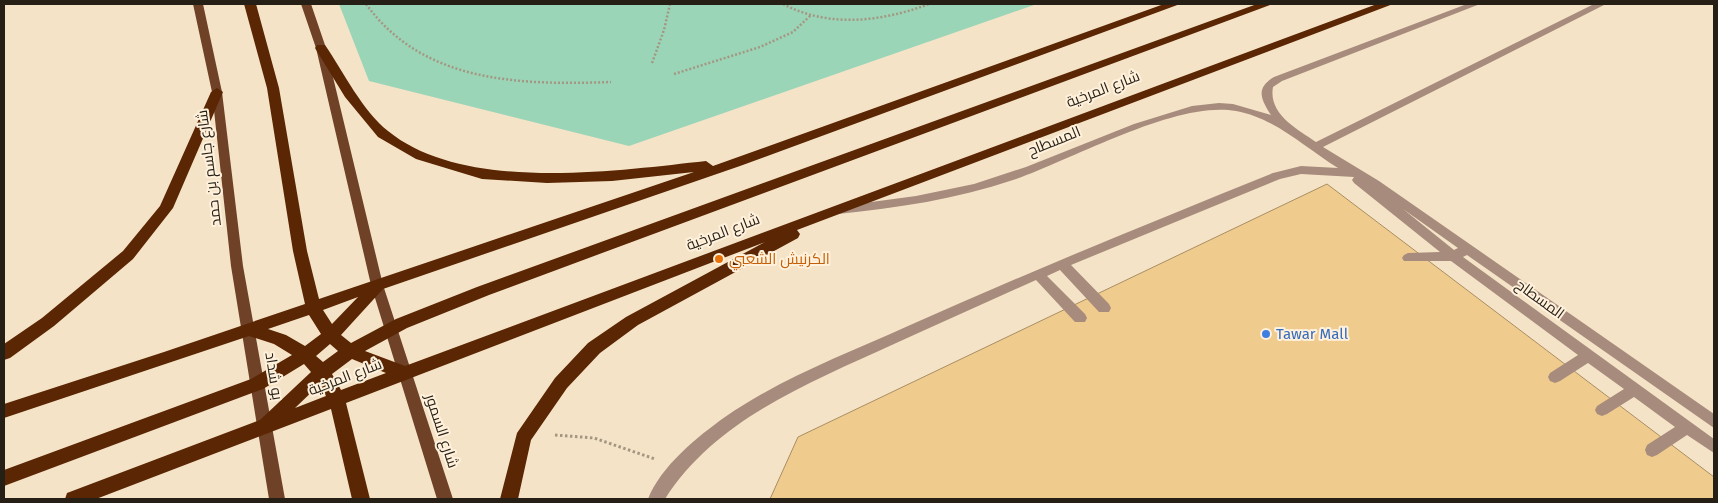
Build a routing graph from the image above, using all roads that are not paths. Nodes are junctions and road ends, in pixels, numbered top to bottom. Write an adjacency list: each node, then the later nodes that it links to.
1 (198, 4): 10 (main road, شارع جاسم بن حمد)
2 (250, 4): 22 (highway)
3 (306, 4): 9 (main road)
4 (1174, 4): 13 (highway)
5 (1267, 4): 24 (highway)
6 (1387, 4): 15 (highway, شارع المرخية)
7 (1476, 4): 11 (street, المسطاح)
8 (1601, 4): 12 (street)
9 (320, 48): 13 (highway); 21 (main road)
10 (217, 92): 26 (main road, شارع جاسم بن حمد); 29 (highway)
11 (1282, 123): 12 (street, المسطاح); 15 (street, المسطاح)
12 (1316, 146): 14 (street, المسطاح)
13 (735, 163): 21 (highway)
14 (1352, 172): 16 (street, المسطاح); 17 (street, المسطاح); 19 (street)
15 (835, 210): 33 (highway, شارع المرخية); 50 (highway)
16 (1467, 249): 17 (street); 40 (street, المسطاح)
17 (1453, 256): 18 (street); 31 (street, المسطاح)
18 (1393, 262)
19 (1061, 263): 20 (street); 23 (street)
20 (1037, 273): 25 (street); 51 (street)
21 (378, 285): 22 (highway); 24 (main road); 27 (highway)
22 (313, 306): 26 (highway); 27 (highway)
23 (1114, 318)
24 (391, 328): 28 (highway); 33 (main road)
25 (1090, 328)
26 (248, 329): 30 (highway); 35 (main road, بو شداد); 38 (highway)
27 (331, 336): 28 (highway); 30 (highway)
28 (352, 351): 32 (highway); 33 (highway)
29 (4, 353)
30 (308, 354): 32 (highway); 35 (highway)
31 (1588, 355): 34 (street); 36 (street, المسطاح)
32 (324, 372): 37 (highway); 42 (highway)
33 (406, 373): 37 (highway, شارع المرخية); 49 (main road, شارع السمور)
34 (1550, 380)
35 (257, 384): 42 (main road, بو شداد); 45 (highway)
36 (1635, 389): 39 (street); 41 (street, المسطاح)
37 (337, 400): 42 (highway, شارع المرخية); 48 (highway)
38 (4, 411)
39 (1596, 414)
40 (1714, 422)
41 (1687, 427): 43 (street, المسطاح); 44 (street)
42 (265, 428): 46 (highway, شارع المرخية); 47 (main road)
43 (1714, 447)
44 (1644, 455)
45 (4, 478)
46 (74, 499)
47 (277, 499)
48 (361, 499)
49 (446, 499)
50 (508, 499)
51 (656, 499)

